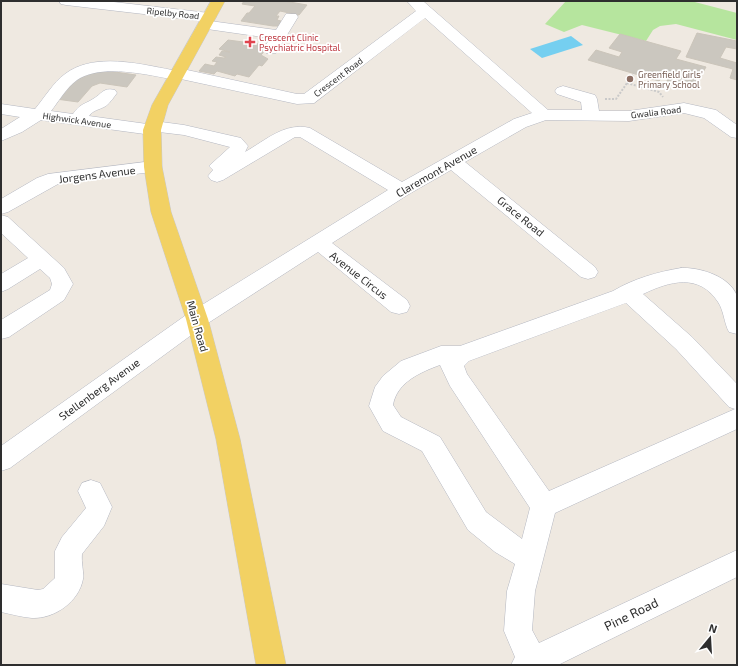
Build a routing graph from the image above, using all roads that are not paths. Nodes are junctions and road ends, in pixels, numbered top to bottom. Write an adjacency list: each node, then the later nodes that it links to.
1 (66, 1): 5 (street, Ripelby Road)
2 (218, 1): 5 (main road, Main Road)
3 (420, 6): 8 (street, Crescent Road); 14 (street)
4 (291, 17): 6 (street)
5 (207, 21): 6 (street, Ripelby Road); 8 (main road, Main Road)
6 (279, 35): 7 (street)
7 (271, 50)
8 (177, 74): 13 (street, Crescent Road); 17 (main road, Main Road)
9 (563, 91): 11 (street)
10 (109, 93): 16 (street)
11 (590, 107): 14 (street, Gwalia Road); 15 (street, Gwalia Road)
12 (1, 109): 13 (street, Highwick Avenue)
13 (37, 114): 16 (street, Highwick Avenue); 19 (street, Crescent Road)
14 (544, 115): 20 (street, Claremont Avenue)
15 (730, 117): 18 (street, Gwalia Road)
16 (77, 120): 17 (street, Highwick Avenue)
17 (153, 128): 21 (main road, Main Road); 22 (street, Highwick Avenue)
18 (737, 133)
19 (1, 136)
20 (452, 161): 22 (street, Claremont Avenue); 27 (street, Grace Road)
21 (153, 168): 23 (street, Jorgens Avenue); 31 (main road, Main Road)
22 (402, 190): 25 (street, Claremont Avenue)
23 (1, 208)
24 (1, 222): 26 (street)
25 (319, 243): 30 (street, Avenue Circus); 31 (street, Claremont Avenue)
26 (41, 259): 28 (street); 33 (street)
27 (588, 272)
28 (1, 284)
29 (626, 292): 32 (street); 34 (street); 35 (street)
30 (399, 306)
31 (197, 319): 37 (street, Stellenberg Avenue); 44 (main road, Main Road)
32 (737, 326)
33 (1, 331)
34 (461, 354): 39 (street); 40 (street)
35 (737, 400)
36 (737, 418): 39 (street)
37 (1, 460)
38 (91, 491): 42 (street)
39 (544, 506): 40 (street)
40 (530, 558): 43 (street)
41 (737, 563): 43 (street, Pine Road)
42 (1, 598)
43 (529, 664)
44 (271, 665)

